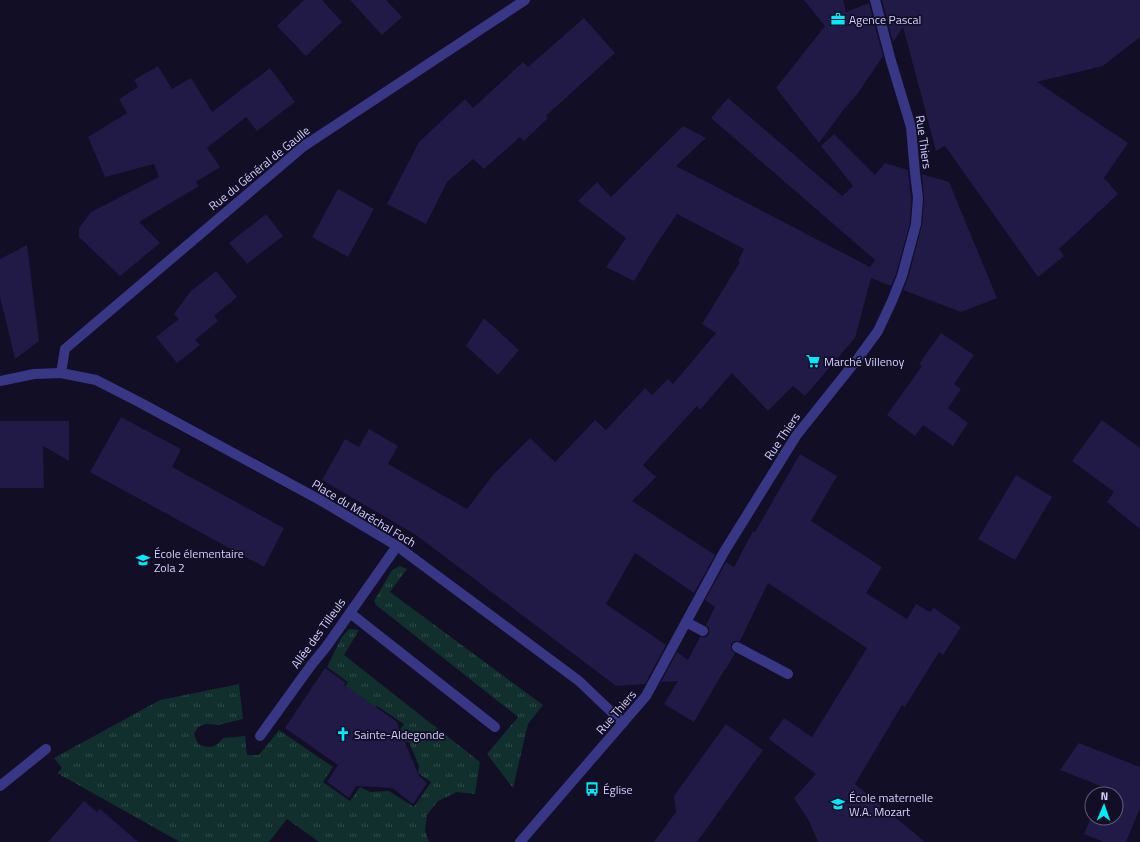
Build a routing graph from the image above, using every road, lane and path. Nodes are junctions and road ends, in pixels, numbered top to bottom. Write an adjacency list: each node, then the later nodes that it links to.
1 (525, 0): 3 (street, Rue du Général de Gaulle)
2 (876, 0): 7 (street, Rue Thiers)
3 (61, 373): 4 (street, Place du Maréchal Foch); 5 (street, Place du Maréchal Foch)
4 (0, 381)
5 (397, 546): 6 (street, Allée des Tilleuls); 11 (street, Place du Maréchal Foch)
6 (350, 613): 12 (street); 13 (street, Allée des Tilleuls)
7 (686, 622): 8 (street); 11 (street, Rue Thiers)
8 (703, 631)
9 (737, 647): 10 (street)
10 (788, 674)
11 (623, 723): 16 (street, Rue Thiers)
12 (496, 727)
13 (260, 736)
14 (46, 749): 15 (street)
15 (0, 786)
16 (520, 842)

